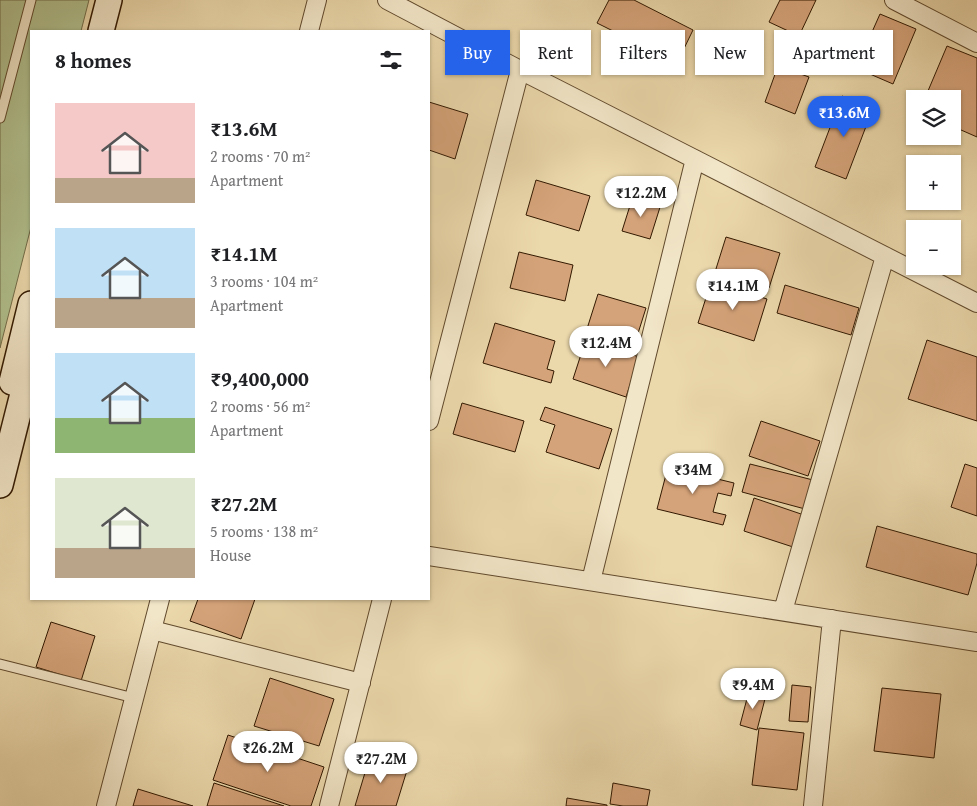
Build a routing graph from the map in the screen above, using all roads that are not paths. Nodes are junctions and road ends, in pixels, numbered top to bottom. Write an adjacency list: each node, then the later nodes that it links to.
1 (31, 0): 13 (lane)
2 (109, 0): 7 (street)
3 (123, 0): 8 (street)
4 (317, 0): 9 (street)
5 (386, 0): 11 (street)
6 (894, 0): 10 (street)
7 (101, 30)
8 (115, 30)
9 (309, 30)
10 (977, 43)
11 (520, 70): 19 (street)
12 (530, 75): 14 (street)
13 (0, 118)
14 (695, 159): 15 (street); 23 (street)
15 (885, 256): 16 (street); 26 (street)
16 (977, 304)
17 (30, 308): 20 (street)
18 (30, 366): 21 (street)
19 (430, 417)
20 (0, 428)
21 (0, 485)
22 (430, 556): 23 (street)
23 (591, 581): 26 (street)
24 (160, 600): 28 (street)
25 (382, 600): 31 (street)
26 (783, 611): 27 (street)
27 (832, 619): 29 (street); 35 (street)
28 (152, 630): 31 (street); 32 (street)
29 (977, 642)
30 (0, 664): 32 (lane)
31 (360, 683): 34 (street)
32 (134, 698): 33 (street)
33 (106, 806)
34 (329, 806)
35 (813, 806)

